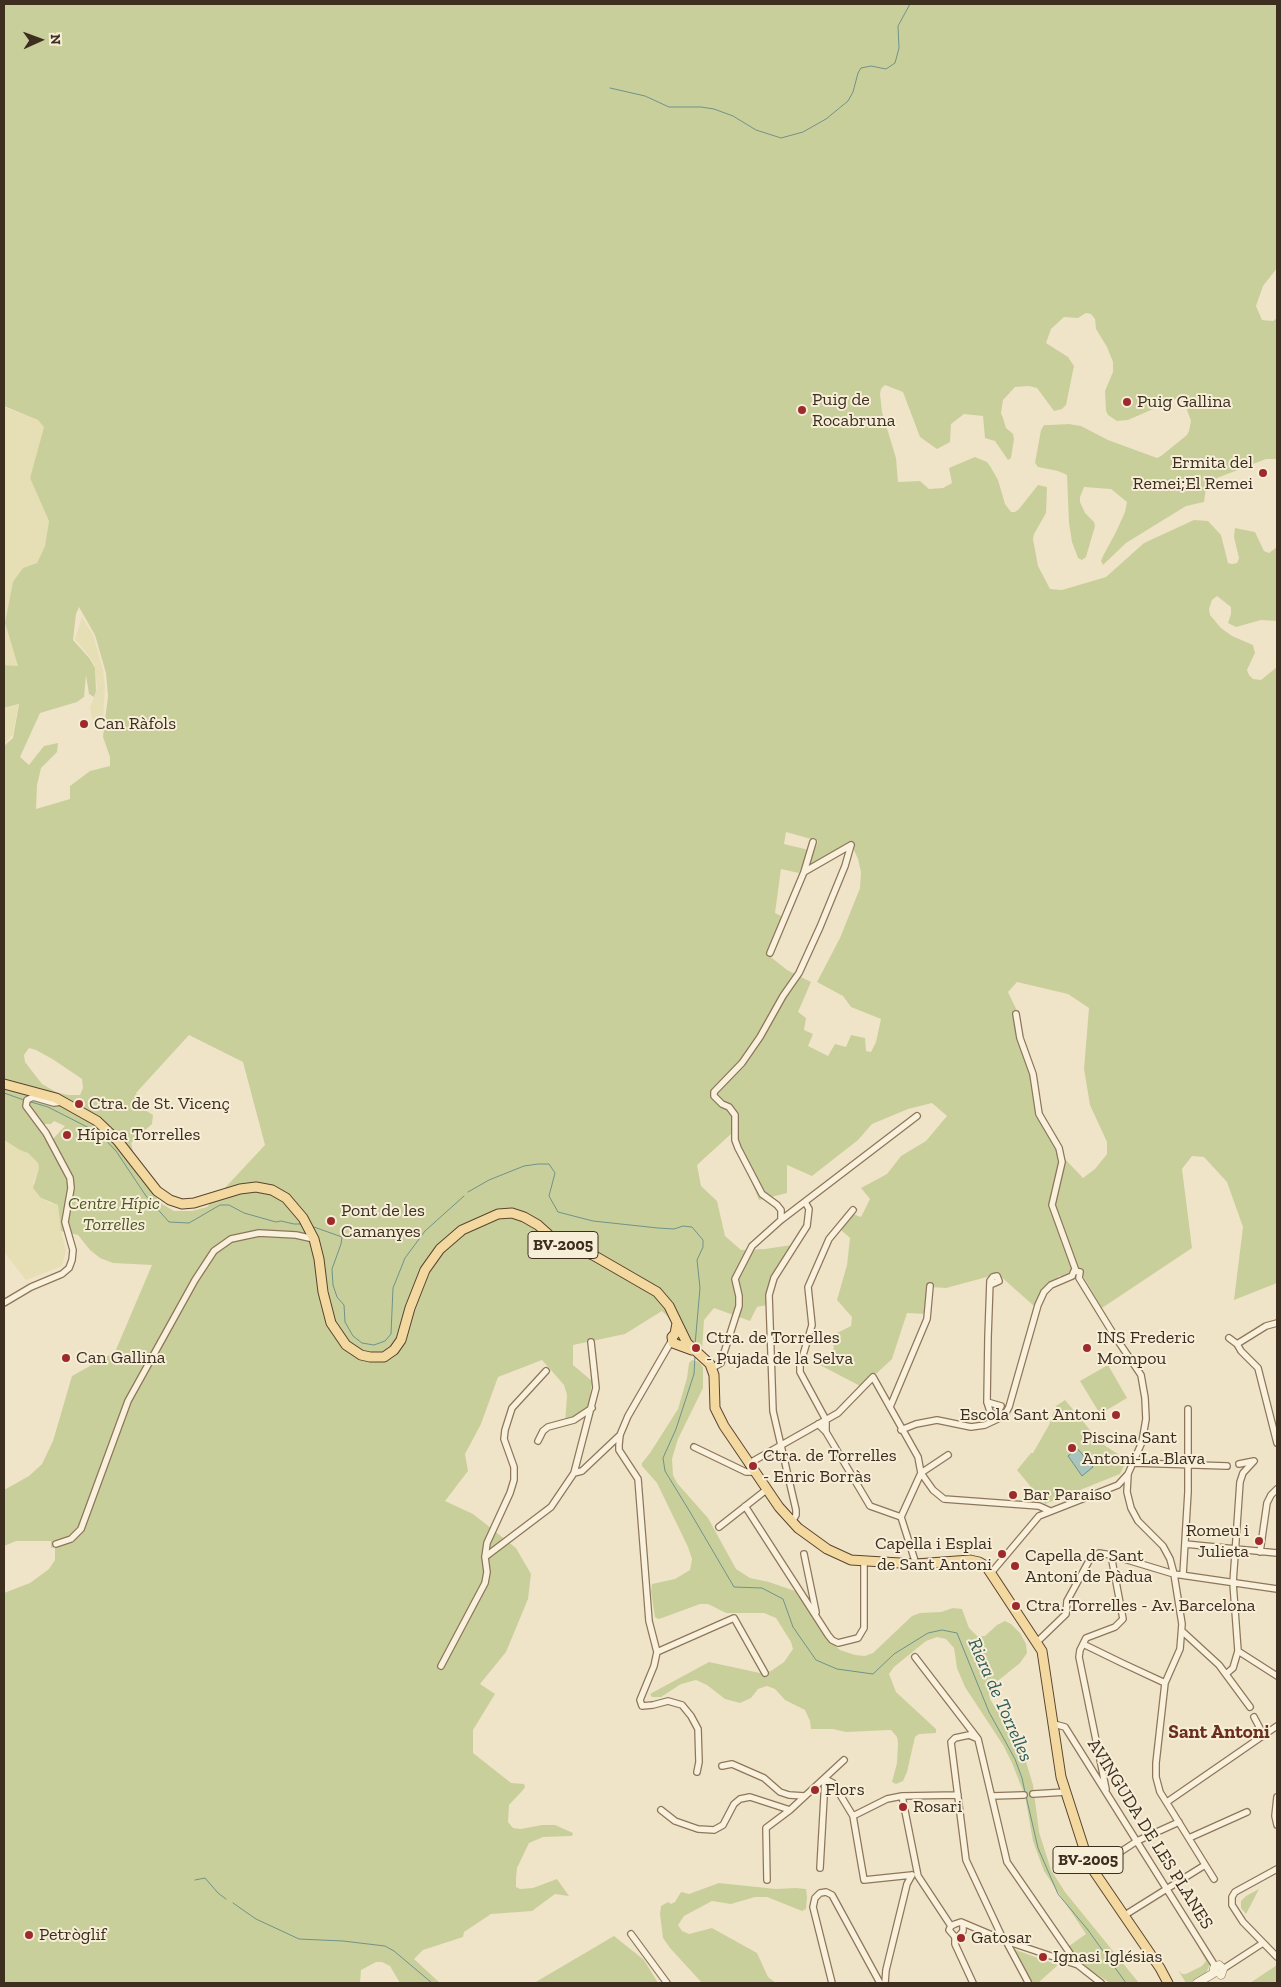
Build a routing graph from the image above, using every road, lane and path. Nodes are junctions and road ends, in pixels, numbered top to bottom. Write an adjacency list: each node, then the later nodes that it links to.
1 (813, 842): 2 (street)
2 (804, 872): 3 (street); 10 (street)
3 (770, 953)
4 (1016, 1014): 12 (street)
5 (4, 1084): 6 (main road, BV-2005)
6 (63, 1102): 11 (main road, BV-2005); 15 (street)
7 (917, 1116): 8 (street)
8 (805, 1202): 10 (street); 35 (street)
9 (853, 1210): 27 (street)
10 (781, 1220): 21 (street)
11 (314, 1239): 18 (main road, BV-2005); 58 (street)
12 (1074, 1273): 28 (street); 38 (street)
13 (990, 1285): 23 (street)
14 (930, 1286): 24 (street)
15 (4, 1303)
16 (1277, 1323): 20 (street)
17 (1229, 1338): 20 (street)
18 (679, 1339): 21 (main road, BV-2005); 32 (street)
19 (591, 1342): 25 (street)
20 (1237, 1344): 34 (street)
21 (712, 1368): 39 (main road, BV-2005)
22 (546, 1371): 65 (street)
23 (987, 1402): 28 (street); 28 (street)
24 (890, 1407): 27 (street); 30 (street)
25 (592, 1408): 33 (street); 45 (street)
26 (1188, 1409): 41 (street)
27 (826, 1420): 29 (street); 31 (street)
28 (993, 1421): 30 (street)
29 (818, 1424): 31 (street); 35 (street)
30 (901, 1430): 44 (street)
31 (826, 1432): 55 (street)
32 (620, 1435): 45 (street); 80 (street)
33 (538, 1441)
34 (1277, 1442)
35 (781, 1445): 39 (street); 56 (street)
36 (694, 1447): 43 (street)
37 (948, 1455): 44 (street)
38 (1133, 1463): 41 (street); 46 (street)
39 (748, 1464): 43 (main road, BV-2005)
40 (1239, 1464): 60 (street)
41 (1187, 1466): 42 (street); 59 (street)
42 (1227, 1466)
43 (754, 1472): 49 (main road, BV-2005)
44 (921, 1472): 52 (street); 55 (street)
45 (574, 1473): 65 (street)
46 (1128, 1474): 47 (street); 50 (street)
47 (1118, 1485): 50 (street); 53 (street)
48 (1277, 1489): 61 (street)
49 (766, 1490): 51 (street); 56 (main road, BV-2005)
50 (1127, 1492): 69 (street)
51 (745, 1506): 57 (street); 75 (street)
52 (1038, 1506): 53 (street); 54 (street)
53 (1050, 1511): 54 (street)
54 (1039, 1516): 70 (street)
55 (901, 1517): 68 (street)
56 (792, 1522): 67 (main road, BV-2005)
57 (719, 1527)
58 (56, 1544)
59 (1185, 1544): 60 (street); 66 (street)
60 (1234, 1548): 61 (street); 73 (street)
61 (1260, 1552): 62 (street)
62 (1277, 1553)
63 (804, 1554): 75 (street)
64 (1111, 1555): 71 (street); 77 (street); 78 (street)
65 (485, 1557): 82 (street)
66 (1183, 1560): 69 (street); 72 (street)
67 (864, 1561): 68 (main road, BV-2005); 75 (street)
68 (916, 1564): 70 (main road, BV-2005)
69 (1172, 1566): 71 (street)
70 (991, 1573): 77 (main road, BV-2005)
71 (1174, 1574): 72 (street); 76 (street)
72 (1183, 1574): 73 (street)
73 (1233, 1583): 74 (street); 79 (street)
74 (1277, 1589)
75 (817, 1616)
76 (1182, 1631): 84 (street); 86 (street)
77 (1037, 1642): 89 (main road, BV-2005)
78 (1083, 1644): 86 (street); 98 (street)
79 (1238, 1651): 84 (street); 85 (street)
80 (657, 1652): 83 (street); 95 (street)
81 (915, 1657): 92 (street)
82 (441, 1666)
83 (765, 1673)
84 (1226, 1674): 87 (street)
85 (1277, 1676)
86 (1165, 1683): 106 (street)
87 (1250, 1707)
88 (1254, 1717): 91 (street)
89 (1054, 1724): 97 (main road, BV-2005); 98 (street, AVINGUDA DE LES PLANES)
90 (1277, 1726): 91 (street)
91 (1264, 1736): 106 (street)
92 (978, 1739): 100 (street); 104 (street)
93 (844, 1760): 96 (street)
94 (722, 1766): 102 (street)
95 (697, 1772)
96 (825, 1779): 102 (street); 110 (street); 116 (street)
97 (1066, 1792): 99 (street); 119 (main road, BV-2005)
98 (1107, 1793): 114 (street, AVINGUDA DE LES PLANES)
99 (1033, 1794)
100 (958, 1795): 103 (street); 131 (street)
101 (1024, 1795): 104 (street)
102 (804, 1796): 108 (street)
103 (902, 1796): 110 (street); 117 (street)
104 (992, 1796): 132 (street)
105 (1277, 1797): 112 (street)
106 (1167, 1802): 111 (street)
107 (661, 1810): 108 (street)
108 (790, 1810): 122 (street)
109 (1247, 1812): 113 (street)
110 (853, 1816): 120 (street)
111 (1179, 1822): 113 (street); 114 (street)
112 (1277, 1825)
113 (1189, 1838): 115 (street)
114 (1137, 1841): 119 (street); 125 (street, AVINGUDA DE LES PLANES)
115 (1205, 1865): 121 (street); 125 (street)
116 (820, 1868)
117 (916, 1868): 120 (street); 123 (street)
118 (1277, 1869): 133 (street)
119 (1093, 1870): 126 (main road, BV-2005)
120 (912, 1875): 124 (street)
121 (1214, 1879)
122 (767, 1880)
123 (922, 1881): 124 (street); 128 (street)
124 (907, 1884): 137 (street)
125 (1166, 1889): 126 (street); 138 (street, AVINGUDA DE LES PLANES)
126 (1124, 1915): 141 (main road, BV-2005)
127 (963, 1923): 128 (street); 130 (street); 131 (street)
128 (951, 1926): 130 (street)
129 (631, 1934): 142 (street)
130 (955, 1938): 146 (street)
131 (1004, 1940): 135 (street); 140 (street)
132 (1062, 1941): 135 (street); 136 (street)
133 (1263, 1943): 134 (street); 138 (street)
134 (1277, 1957)
135 (1058, 1958): 136 (street)
136 (1078, 1966): 147 (street)
137 (886, 1970): 139 (street); 145 (street)
138 (1218, 1971): 148 (street); 149 (street)
139 (874, 1973): 143 (street); 144 (street)
140 (1028, 1982)
141 (1166, 1982)
142 (667, 1983)
143 (832, 1983)
144 (880, 1983)
145 (885, 1983)
146 (973, 1983)
147 (1101, 1983)
148 (1197, 1983)
149 (1224, 1983)

